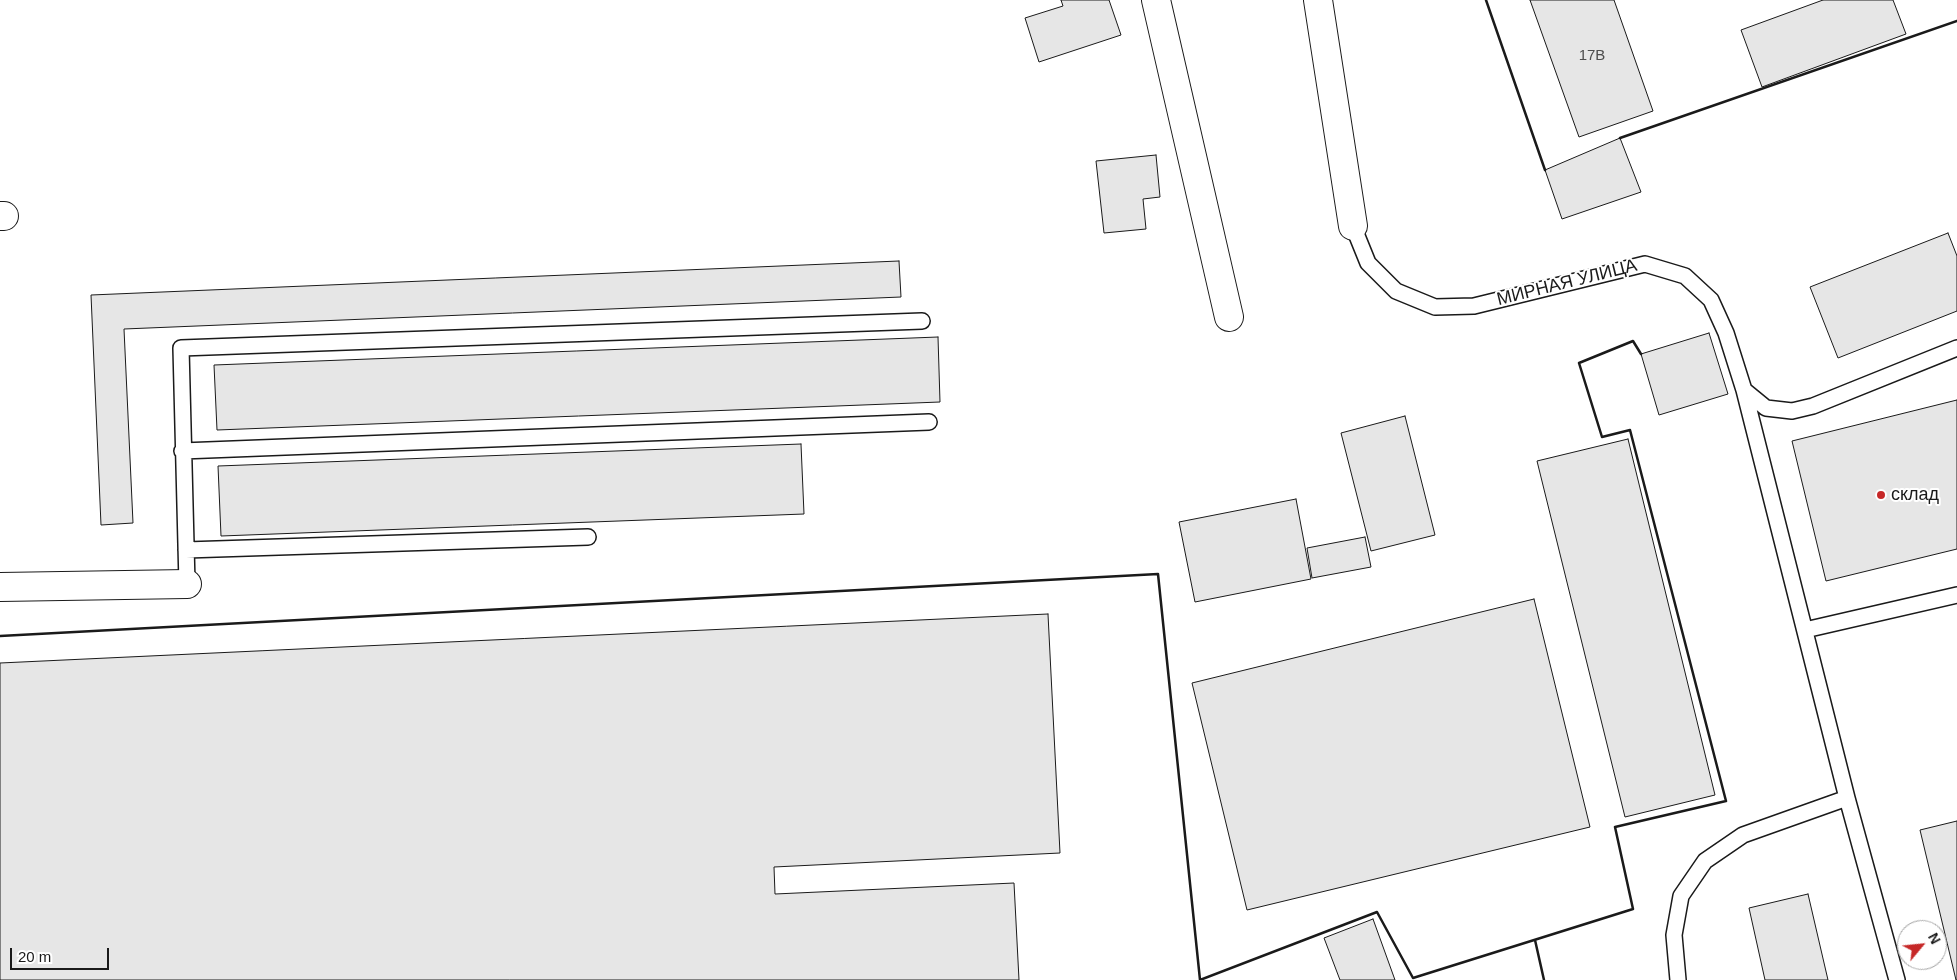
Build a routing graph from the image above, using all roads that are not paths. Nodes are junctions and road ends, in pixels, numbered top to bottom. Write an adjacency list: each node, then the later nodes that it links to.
1 (1156, 0): 4 (street)
2 (1318, 0): 3 (street, МИРНАЯ УЛИЦА)
3 (1353, 226): 7 (lane, МИРНАЯ УЛИЦА)
4 (1229, 317)
5 (922, 321): 9 (lane)
6 (1957, 348): 7 (lane)
7 (1744, 390): 15 (lane, МИРНАЯ УЛИЦА)
8 (929, 422): 9 (lane)
9 (182, 451): 11 (lane)
10 (588, 537): 11 (lane)
11 (186, 550): 12 (lane)
12 (187, 584): 13 (street)
13 (0, 587)
14 (1957, 595): 15 (lane)
15 (1805, 630): 16 (lane, МИРНАЯ УЛИЦА)
16 (1847, 798): 17 (lane); 18 (lane, МИРНАЯ УЛИЦА)
17 (1678, 980)
18 (1897, 980)

